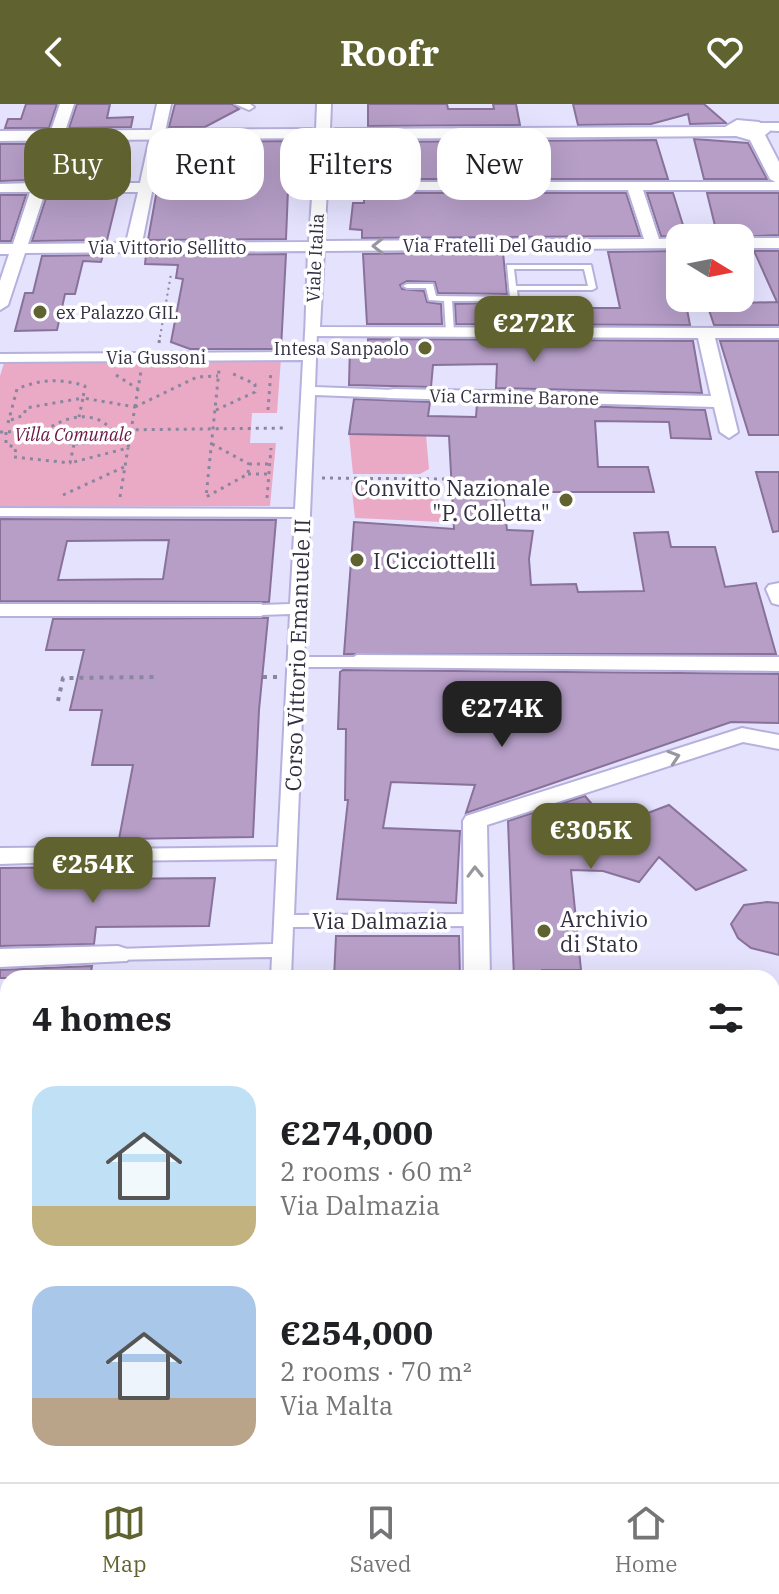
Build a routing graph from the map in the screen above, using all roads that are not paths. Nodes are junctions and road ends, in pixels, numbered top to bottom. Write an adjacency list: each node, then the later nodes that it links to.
1 (67, 104): 6 (street)
2 (164, 104): 7 (street)
3 (324, 104): 8 (street, Viale Italia)
4 (743, 104): 9 (street)
5 (779, 127): 9 (street)
6 (60, 128)
7 (158, 128)
8 (323, 128)
9 (756, 129): 10 (street); 14 (street)
10 (421, 134)
11 (0, 136): 12 (street)
12 (24, 136)
13 (147, 176): 21 (street)
14 (779, 179)
15 (421, 186): 16 (street)
16 (634, 186): 17 (street); 27 (street)
17 (779, 186)
18 (0, 188): 19 (street)
19 (24, 188)
20 (131, 188): 21 (street)
21 (144, 188): 22 (street); 29 (street)
22 (147, 188)
23 (35, 200): 32 (street)
24 (318, 200): 30 (street, Viale Italia)
25 (754, 243): 26 (street)
26 (779, 243)
27 (653, 244): 28 (street, Via Fratelli Del Gaudio); 30 (street, Via Fratelli Del Gaudio, one-way to 30)
28 (666, 244)
29 (133, 247): 30 (street, Via Vittorio Sellitto); 32 (street, Via Vittorio Sellitto)
30 (315, 247): 37 (street, Viale Italia)
31 (0, 249): 32 (street, Via Vittorio Sellitto)
32 (20, 249): 36 (street)
33 (407, 286): 35 (lane)
34 (513, 288): 34 (lane); 35 (lane)
35 (448, 299): 38 (lane)
36 (0, 305)
37 (311, 332): 38 (street); 41 (street, Corso Vittorio Emanuele II)
38 (450, 332): 39 (street)
39 (705, 333): 40 (street); 45 (street)
40 (779, 333)
41 (311, 356): 42 (street, Via Gussoni); 43 (street, Corso Vittorio Emanuele II)
42 (0, 358)
43 (308, 391): 44 (street, Via Carmine Barone); 48 (street, Corso Vittorio Emanuele II)
44 (394, 394): 45 (street, Via Carmine Barone)
45 (721, 402): 46 (street)
46 (729, 432)
47 (0, 512): 48 (street)
48 (303, 513): 49 (street, Corso Vittorio Emanuele II)
49 (298, 609): 51 (street); 52 (street, Corso Vittorio Emanuele II)
50 (0, 610): 51 (street)
51 (261, 610)
52 (296, 662): 53 (street); 56 (street, Corso Vittorio Emanuele II)
53 (357, 662): 54 (street)
54 (779, 664)
55 (779, 742): 59 (street, Via Dalmazia, one-way to 55)
56 (288, 853): 57 (street); 60 (street, Corso Vittorio Emanuele II)
57 (109, 855): 58 (street)
58 (0, 856)
59 (476, 920): 60 (street, Via Dalmazia); 65 (street, Via Dalmazia)
60 (284, 921): 61 (street, Corso Vittorio Emanuele II)
61 (283, 950): 62 (street); 64 (street, Corso Vittorio Emanuele II)
62 (118, 955): 63 (street)
63 (0, 958)
64 (282, 970)
65 (477, 970)

